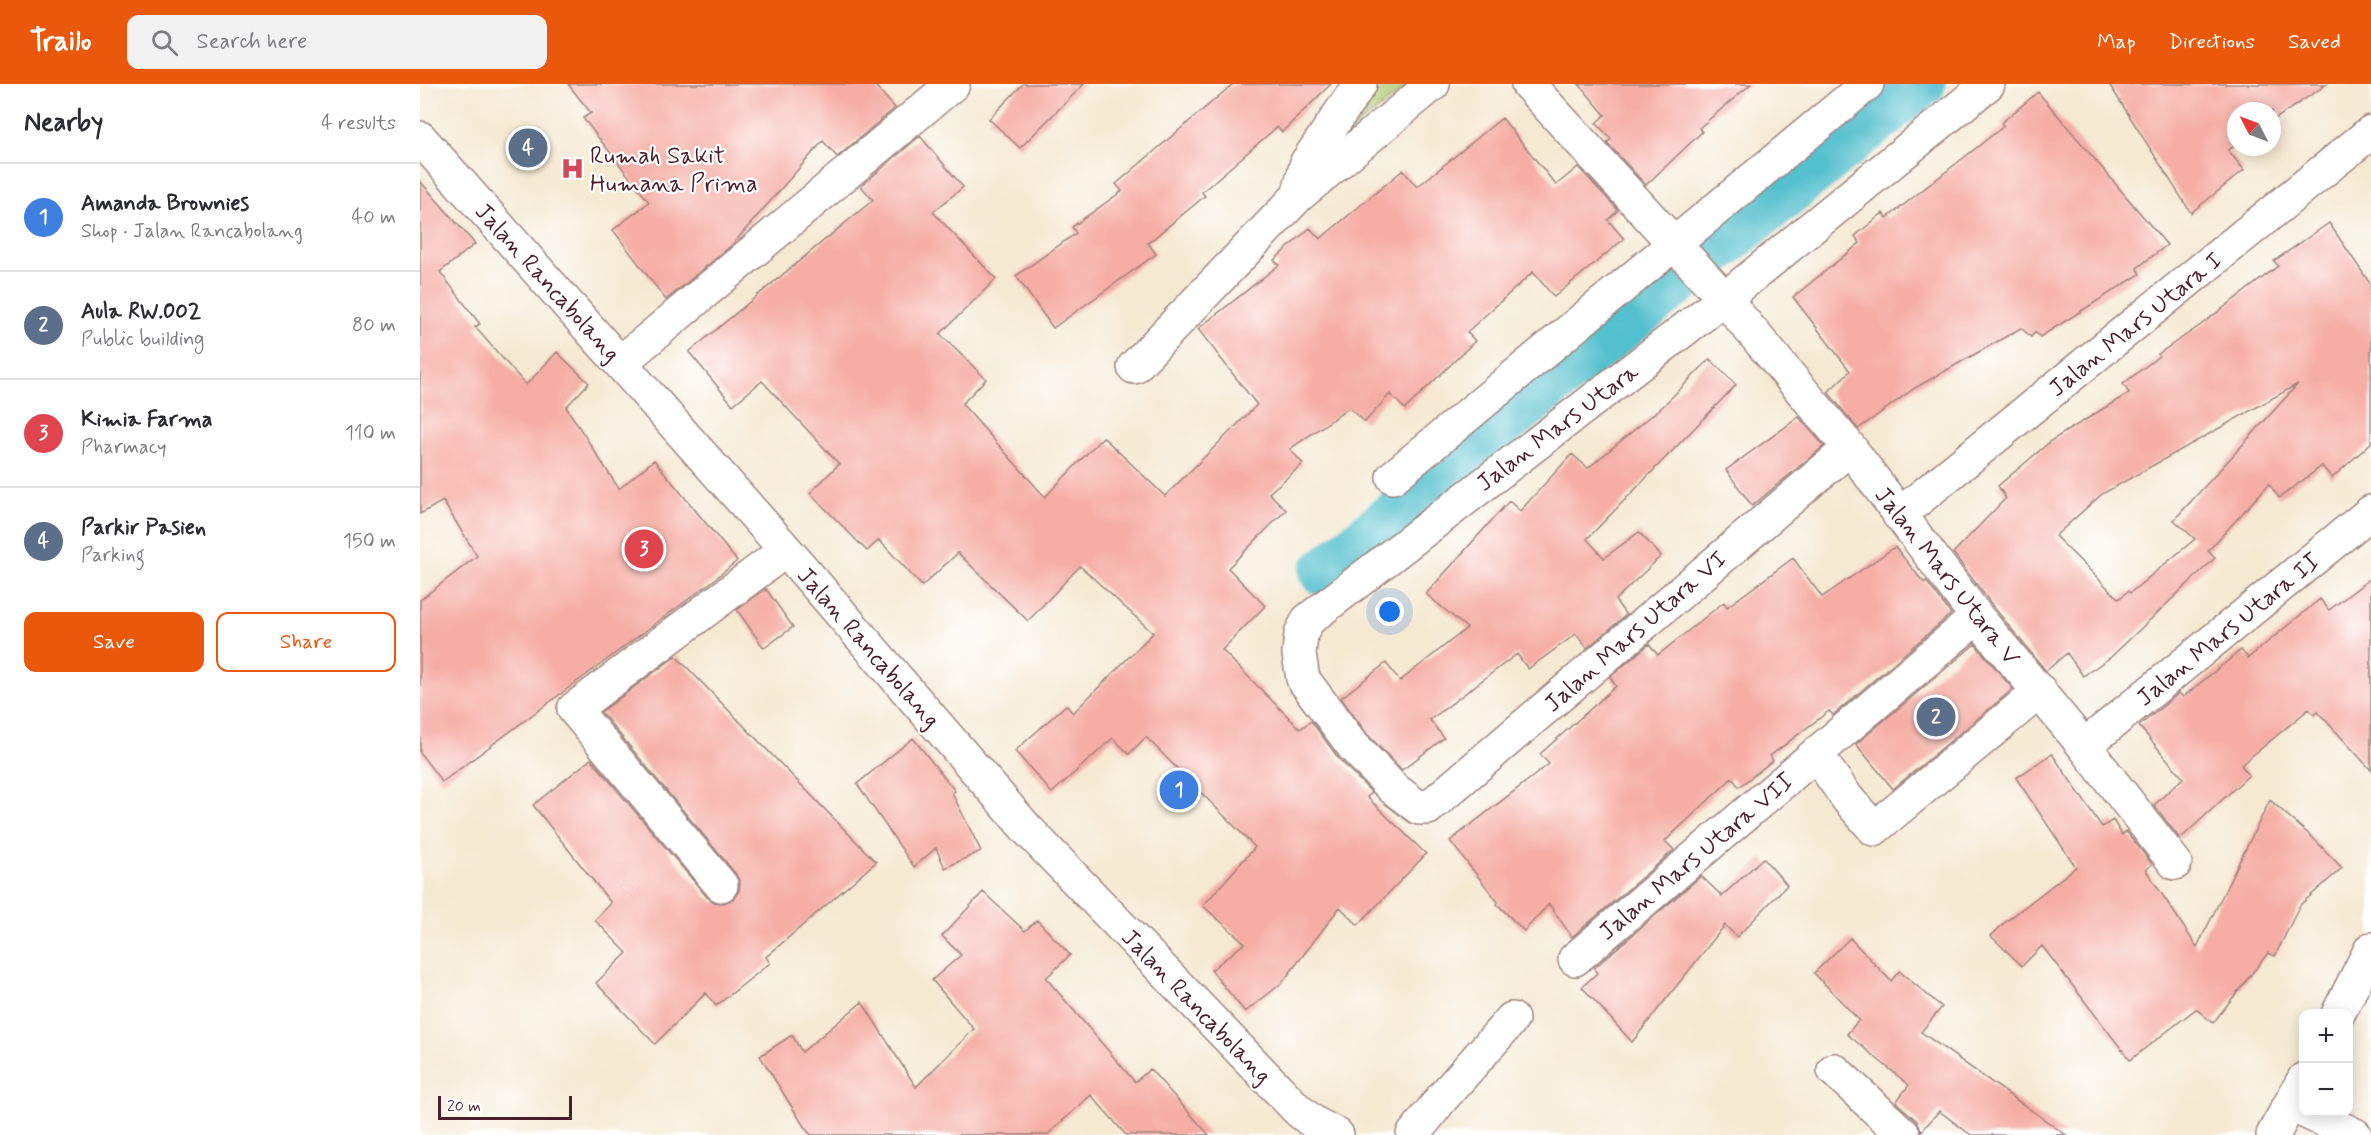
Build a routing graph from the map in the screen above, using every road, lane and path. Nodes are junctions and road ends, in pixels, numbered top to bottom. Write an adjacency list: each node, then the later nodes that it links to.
1 (953, 84): 12 (street)
2 (1360, 84): 9 (street)
3 (1433, 84): 9 (street)
4 (1528, 84): 10 (street, Jalan Mars Utara V)
5 (1867, 84): 10 (street)
6 (1988, 84): 11 (street, Jalan Mars Utara)
7 (420, 138): 12 (street, Jalan Rancabolang)
8 (2367, 144): 17 (street, Jalan Mars Utara I)
9 (1298, 196): 13 (street)
10 (1679, 250): 11 (street, Jalan Mars Utara V); 15 (street)
11 (1721, 296): 14 (street, Jalan Mars Utara V); 23 (street, Jalan Mars Utara)
12 (620, 363): 18 (street, Jalan Rancabolang)
13 (1134, 367)
14 (1850, 448): 17 (street, Jalan Mars Utara V); 23 (street, Jalan Mars Utara VI)
15 (1393, 477)
16 (2371, 512): 21 (street, Jalan Mars Utara II)
17 (1899, 515): 19 (street, Jalan Mars Utara V)
18 (786, 550): 25 (street); 33 (street, Jalan Rancabolang)
19 (1977, 617): 20 (street, Jalan Mars Utara V); 22 (street, Jalan Mars Utara VII)
20 (2040, 691): 21 (street, Jalan Mars Utara V); 22 (street, Jalan Mars Utara VII)
21 (2084, 746): 24 (street, Jalan Mars Utara V)
22 (1816, 754): 27 (street, Jalan Mars Utara VII)
23 (1419, 808)
24 (2175, 863)
25 (721, 885)
26 (2371, 949): 28 (street)
27 (1575, 959)
28 (2341, 1009)
29 (1512, 1019): 34 (street)
30 (1834, 1070): 35 (street)
31 (2299, 1104): 36 (street)
32 (2326, 1117): 37 (street)
33 (1337, 1135)
34 (1413, 1135)
35 (1904, 1135)
36 (2273, 1135)
37 (2355, 1135)

